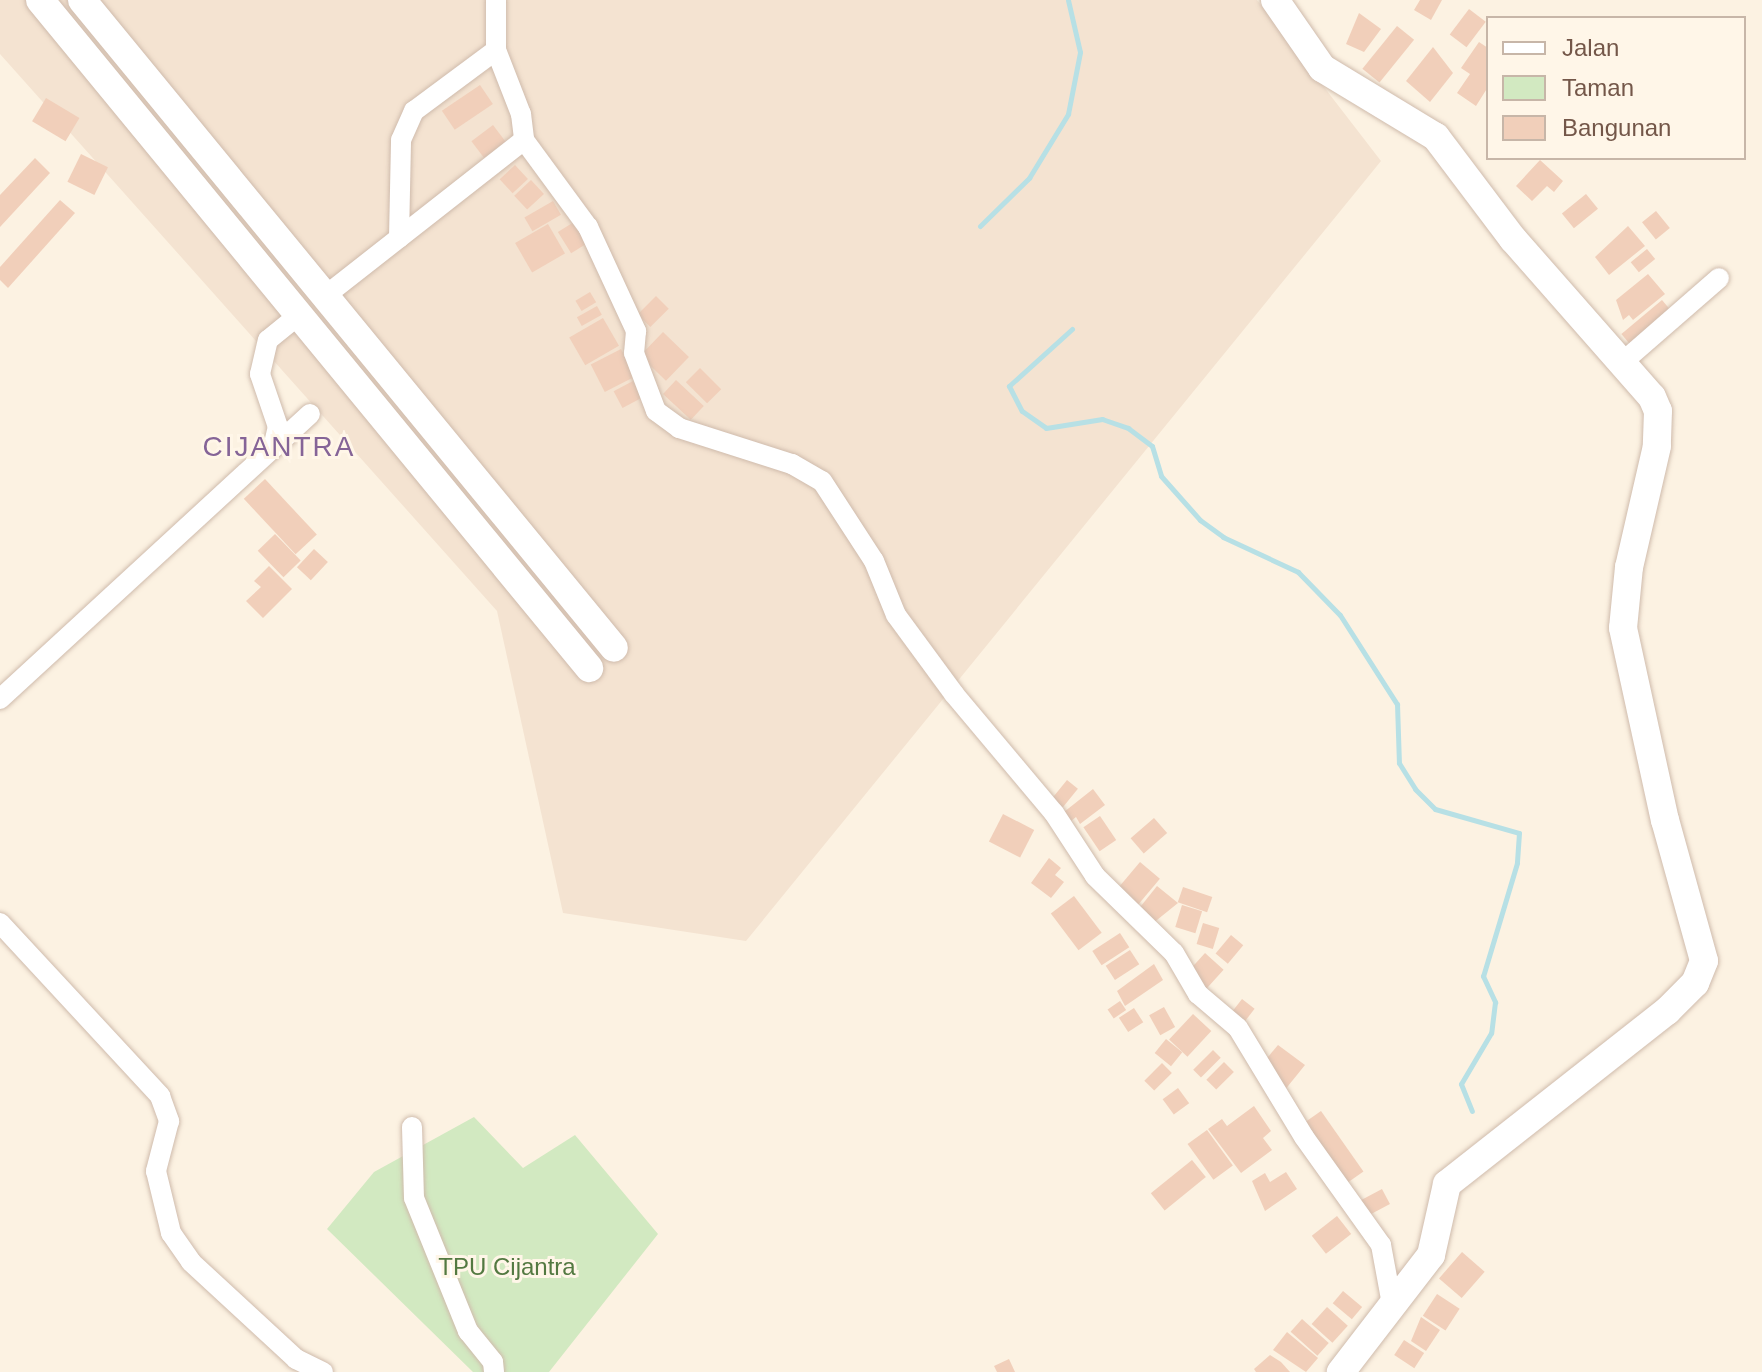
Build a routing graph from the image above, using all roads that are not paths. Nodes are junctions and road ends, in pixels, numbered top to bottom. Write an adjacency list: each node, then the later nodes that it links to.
1 (40, 0): 8 (street)
2 (82, 0): 7 (street)
3 (496, 0): 5 (street)
4 (1275, 0): 13 (street)
5 (496, 50): 6 (street); 9 (street)
6 (524, 140): 9 (street); 23 (street)
7 (242, 195): 8 (street); 11 (street)
8 (217, 215): 12 (street)
9 (399, 238): 11 (street)
10 (1719, 278): 13 (street)
11 (325, 296): 16 (street)
12 (299, 315): 15 (street); 17 (street)
13 (1624, 361): 23 (street)
14 (310, 414): 15 (street)
15 (273, 448): 20 (street)
16 (458, 457): 17 (street); 18 (street)
17 (432, 477): 19 (street)
18 (614, 648)
19 (589, 668)
20 (0, 699)
21 (0, 923): 24 (street)
22 (412, 1127): 25 (street)
23 (1393, 1310): 26 (street)
24 (323, 1372)
25 (494, 1372)
26 (1341, 1372)

